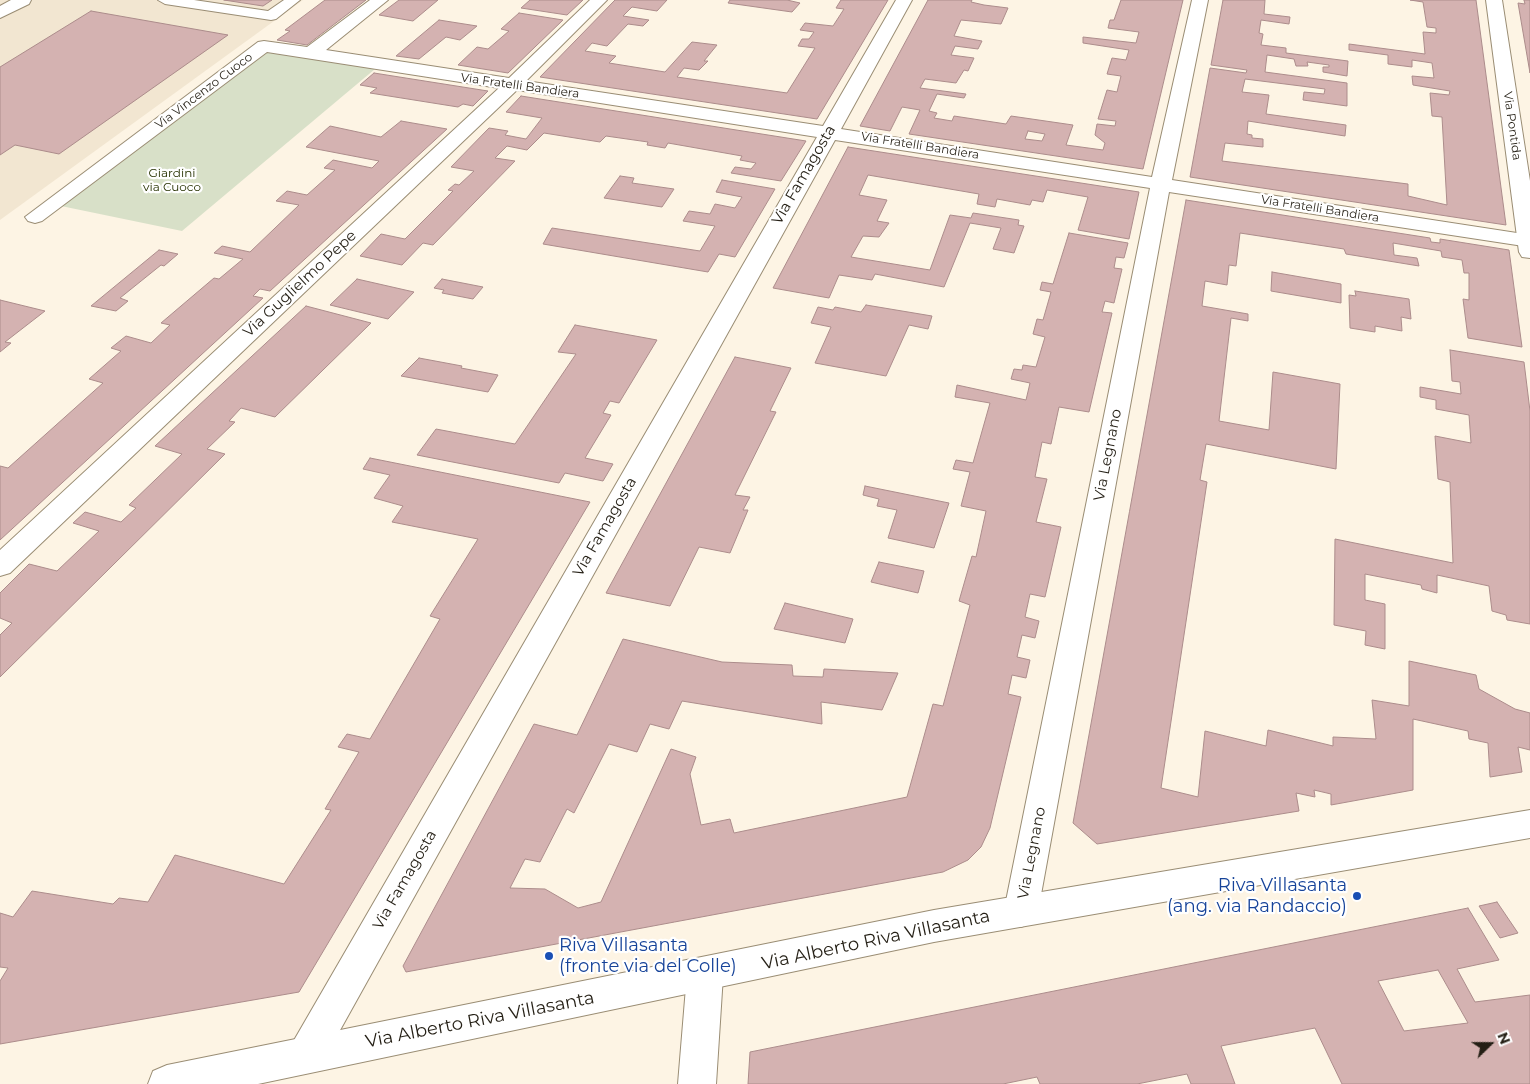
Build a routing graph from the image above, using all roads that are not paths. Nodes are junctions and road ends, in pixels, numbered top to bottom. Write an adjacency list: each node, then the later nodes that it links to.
1 (23, 0): 9 (street)
2 (165, 0): 3 (lane)
3 (293, 0)
4 (380, 0): 10 (street)
5 (598, 0): 11 (street, Via Guglielmo Pepe)
6 (904, 0): 12 (street, Via Famagosta)
7 (1200, 0): 13 (street, Via Legnano)
8 (1494, 0): 15 (street, Via Pontida)
9 (1, 12)
10 (310, 54): 11 (street, Via Fratelli Bandiera); 14 (street, Via Vincenzo Cuoco)
11 (512, 85): 12 (street, Via Fratelli Bandiera); 16 (street, Via Guglielmo Pepe)
12 (829, 131): 13 (street, Via Fratelli Bandiera); 20 (street, Via Famagosta)
13 (1161, 185): 15 (street, Via Fratelli Bandiera); 18 (street, Via Legnano)
14 (35, 217)
15 (1529, 244)
16 (0, 566)
17 (1530, 824): 18 (street, Via Alberto Riva Villasanta)
18 (1021, 911): 19 (street, Via Alberto Riva Villasanta)
19 (705, 975): 20 (street, Via Alberto Riva Villasanta); 22 (street)
20 (306, 1055): 21 (street, Via Alberto Riva Villasanta)
21 (167, 1084)
22 (697, 1084)

